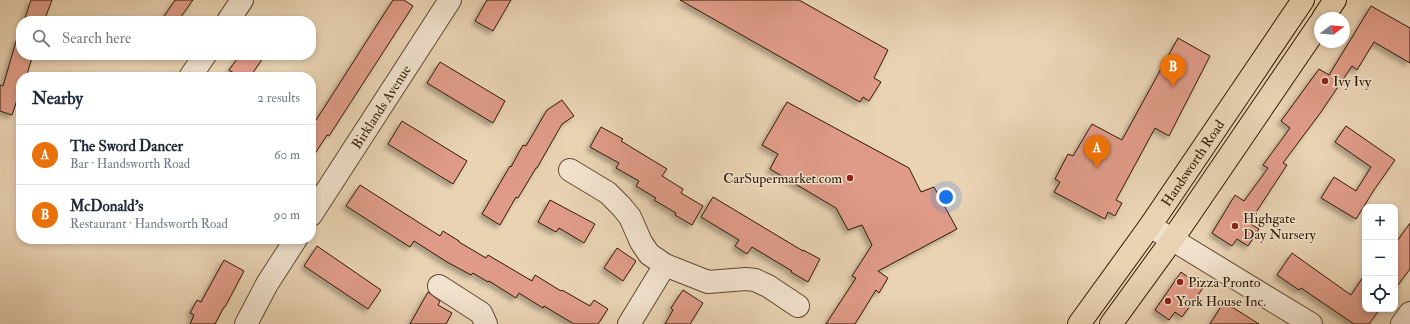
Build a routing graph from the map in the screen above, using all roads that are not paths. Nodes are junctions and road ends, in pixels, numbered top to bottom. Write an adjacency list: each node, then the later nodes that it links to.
1 (242, 0): 6 (street)
2 (450, 0): 11 (street, Birklands Avenue)
3 (1302, 0): 12 (main road, Handsworth Road)
4 (1335, 0): 5 (main road)
5 (1327, 12)
6 (231, 16)
7 (1314, 32): 13 (main road, Handsworth Road)
8 (202, 60): 9 (street)
9 (193, 72)
10 (570, 170): 15 (street)
11 (316, 206)
12 (1150, 226): 13 (street); 22 (main road, Handsworth Road)
13 (1172, 240): 23 (main road, Handsworth Road); 24 (street)
14 (293, 244): 19 (street)
15 (665, 265): 17 (street); 21 (street)
16 (439, 286): 20 (street)
17 (798, 306)
18 (1410, 313): 25 (street)
19 (246, 324)
20 (486, 324)
21 (629, 324)
22 (1079, 324)
23 (1111, 324)
24 (1311, 324)
25 (1402, 324)

